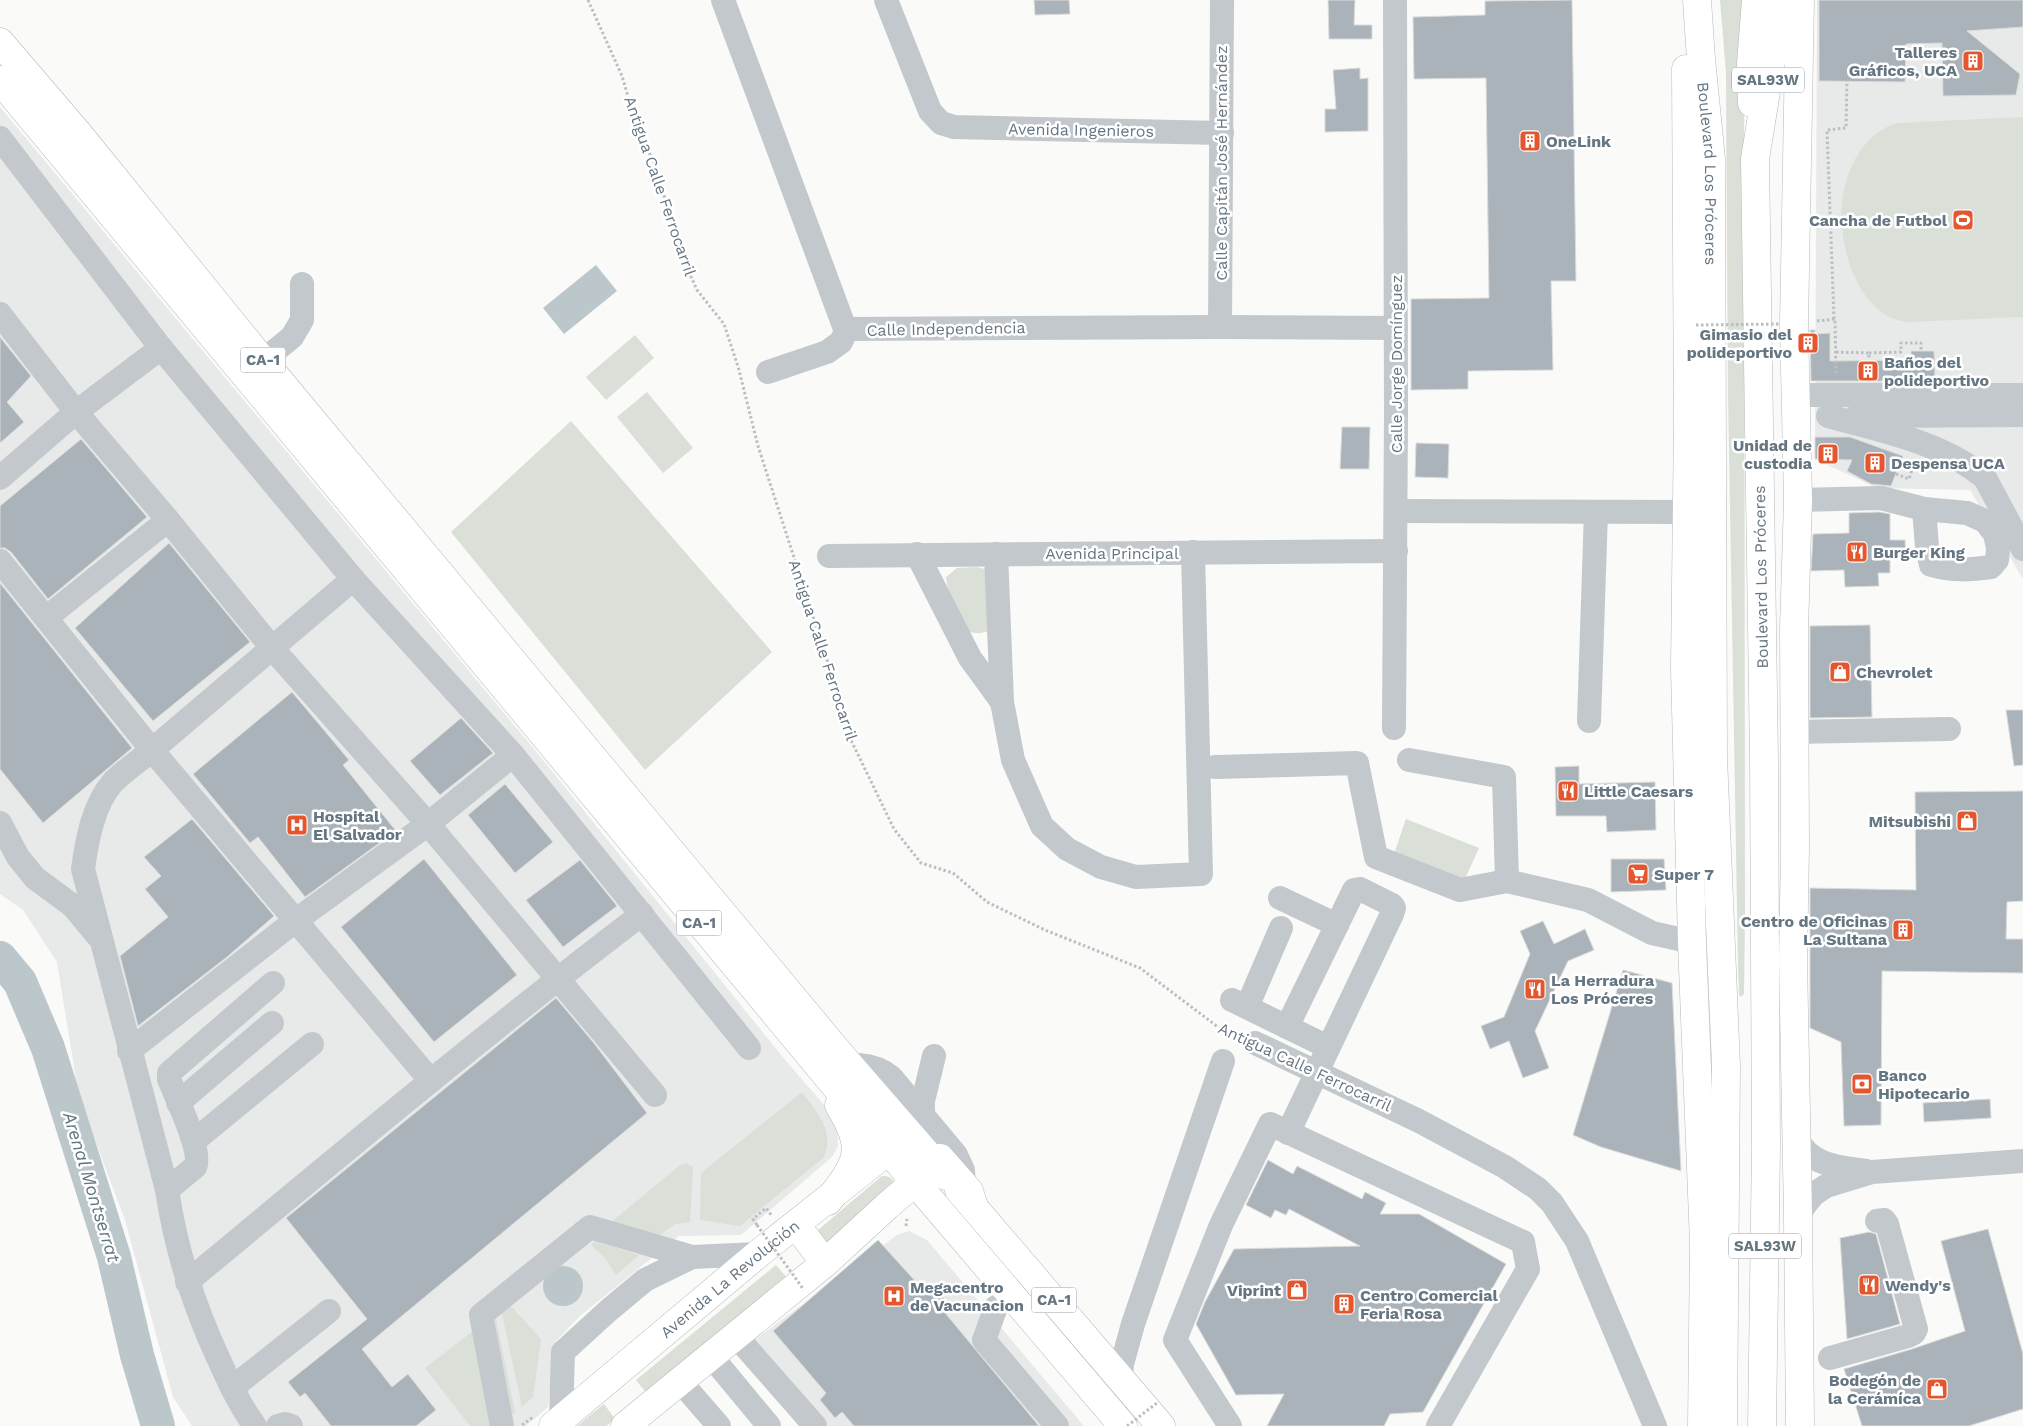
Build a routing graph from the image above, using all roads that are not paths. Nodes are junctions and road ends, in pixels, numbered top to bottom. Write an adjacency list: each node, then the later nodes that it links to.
1 (723, 0): 22 (street, Calle Independencia)
2 (886, 0): 13 (street, Avenida Ingenieros)
3 (1222, 0): 13 (street, Calle Capitán José Hernández)
4 (1395, 0): 21 (street, Calle Jorge Domínguez)
5 (1687, 0): 38 (main road)
6 (1697, 0): 16 (main road, Boulevard Los Próceres / SAL93W)
7 (1714, 0): 16 (main road)
8 (1756, 0): 17 (main road)
9 (1781, 0): 17 (main road, Boulevard Los Próceres / SAL93W)
10 (1800, 0): 27 (main road)
11 (0, 42): 15 (main road, CA-1)
12 (0, 80): 15 (main road, CA-1)
13 (1222, 133): 20 (street, Calle Capitán José Hernández)
14 (0, 138): 23 (street)
15 (67, 140): 24 (main road, CA-1)
16 (1711, 159): 57 (main road, Boulevard Los Próceres / SAL93W)
17 (1755, 160): 59 (main road, Boulevard Los Próceres / SAL93W)
18 (302, 284): 24 (street)
19 (0, 314): 28 (street)
20 (1220, 327): 21 (street, Calle Independencia); 22 (street, Calle Independencia)
21 (1396, 328): 36 (street, Calle Jorge Domínguez)
22 (847, 329): 25 (street)
23 (161, 348): 28 (street); 47 (street)
24 (254, 368): 63 (main road, CA-1)
25 (768, 372)
26 (2023, 395): 27 (street)
27 (1797, 407): 31 (street); 34 (main road)
28 (76, 412): 33 (street); 39 (street)
29 (1930, 415): 30 (street); 31 (street); 32 (street)
30 (2023, 415)
31 (1828, 416): 32 (street)
32 (1926, 445): 40 (street)
33 (0, 478)
34 (1798, 500): 35 (street); 54 (main road)
35 (1924, 509)
36 (1396, 511): 37 (street); 41 (street, Calle Jorge Domínguez)
37 (1596, 512): 38 (street); 51 (street)
38 (1687, 512): 71 (main road)
39 (168, 520): 48 (street); 49 (street)
40 (2023, 548)
41 (1396, 551): 42 (street, Avenida Principal); 52 (street, Calle Jorge Domínguez)
42 (1193, 552): 44 (street, Avenida Principal); 50 (street)
43 (917, 554): 44 (street, Avenida Principal); 45 (street, Avenida Principal); 50 (street)
44 (996, 554): 50 (street)
45 (829, 556)
46 (0, 561): 48 (street)
47 (353, 579): 49 (street); 56 (street)
48 (46, 618): 55 (street)
49 (272, 648): 55 (street); 62 (street)
50 (1002, 702)
51 (1589, 721)
52 (1394, 728)
53 (1950, 729): 54 (street)
54 (1793, 732): 72 (main road)
55 (152, 750): 67 (street); 70 (street)
56 (513, 755): 62 (street); 66 (street)
57 (1713, 757): 74 (main road); 135 (main road, Boulevard Los Próceres / SAL93W)
58 (1409, 760): 64 (street)
59 (1764, 760): 72 (main road); 136 (main road, Boulevard Los Próceres / SAL93W)
60 (1215, 767): 64 (street)
61 (0, 823): 70 (street)
62 (428, 824): 67 (street); 73 (street)
63 (680, 879): 83 (main road, CA-1); 85 (main road, CA-1)
64 (1507, 881): 71 (street)
65 (1280, 898): 68 (street)
66 (642, 914): 73 (street); 81 (street)
67 (295, 921): 82 (street); 88 (street)
68 (1337, 925): 77 (street); 80 (street)
69 (1281, 928): 77 (street)
70 (100, 938): 82 (street)
71 (1692, 942): 74 (main road)
72 (1793, 960): 93 (main road)
73 (558, 978): 88 (street); 89 (street)
74 (1695, 978): 134 (main road)
75 (273, 983): 90 (street)
76 (272, 1024): 90 (street)
77 (1287, 1027): 80 (street)
78 (1255, 1043): 87 (street, Antigua Calle Ferrocarril)
79 (312, 1044): 94 (street)
80 (1328, 1047): 87 (street)
81 (749, 1048)
82 (129, 1051): 99 (street)
83 (807, 1052): 91 (main road, CA-1); 100 (main road)
84 (934, 1056): 91 (street)
85 (849, 1059): 91 (main road, CA-1); 98 (main road)
86 (1223, 1061): 115 (street)
87 (1317, 1072): 92 (street); 133 (street, Antigua Calle Ferrocarril)
88 (431, 1080): 109 (street)
89 (655, 1095)
90 (178, 1103): 94 (street)
91 (907, 1133): 97 (main road, CA-1); 98 (main road, CA-1); 100 (main road, Avenida La Revolución)
92 (1288, 1133): 131 (street); 132 (street)
93 (1796, 1138): 96 (street); 101 (main road)
94 (194, 1142): 99 (street)
95 (2023, 1161): 96 (street)
96 (1872, 1172): 101 (street)
97 (916, 1182): 98 (main road); 103 (main road); 105 (main road, CA-1)
98 (955, 1183): 115 (main road, CA-1)
99 (167, 1190): 109 (street)
100 (828, 1201): 104 (main road, Avenida La Revolución)
101 (1798, 1216): 137 (main road)
102 (1876, 1221): 114 (street)
103 (870, 1222): 105 (main road); 108 (main road)
104 (796, 1225): 106 (main road, Avenida La Revolución); 108 (main road)
105 (953, 1227): 130 (main road, CA-1)
106 (758, 1254): 107 (street); 120 (main road, Avenida La Revolución)
107 (692, 1257): 120 (street); 125 (street)
108 (825, 1263): 112 (main road)
109 (187, 1282): 117 (street)
110 (996, 1307): 129 (street)
111 (329, 1311): 117 (street)
112 (736, 1336): 113 (main road); 128 (street)
113 (711, 1356): 116 (main road); 118 (street)
114 (1830, 1358)
115 (1121, 1378): 119 (main road, CA-1)
116 (679, 1380): 121 (street); 126 (main road)
117 (232, 1388): 122 (street)
118 (746, 1397): 121 (street); 127 (street)
119 (1159, 1414)
120 (557, 1422)
121 (718, 1424)
122 (255, 1426)
123 (278, 1426): 124 (street)
124 (291, 1426)
125 (502, 1426)
126 (625, 1426)
127 (769, 1426)
128 (815, 1426)
129 (1057, 1426)
130 (1123, 1426)
131 (1230, 1426)
132 (1438, 1426)
133 (1655, 1426)
134 (1702, 1426)
135 (1723, 1426)
136 (1762, 1426)
137 (1800, 1426)

